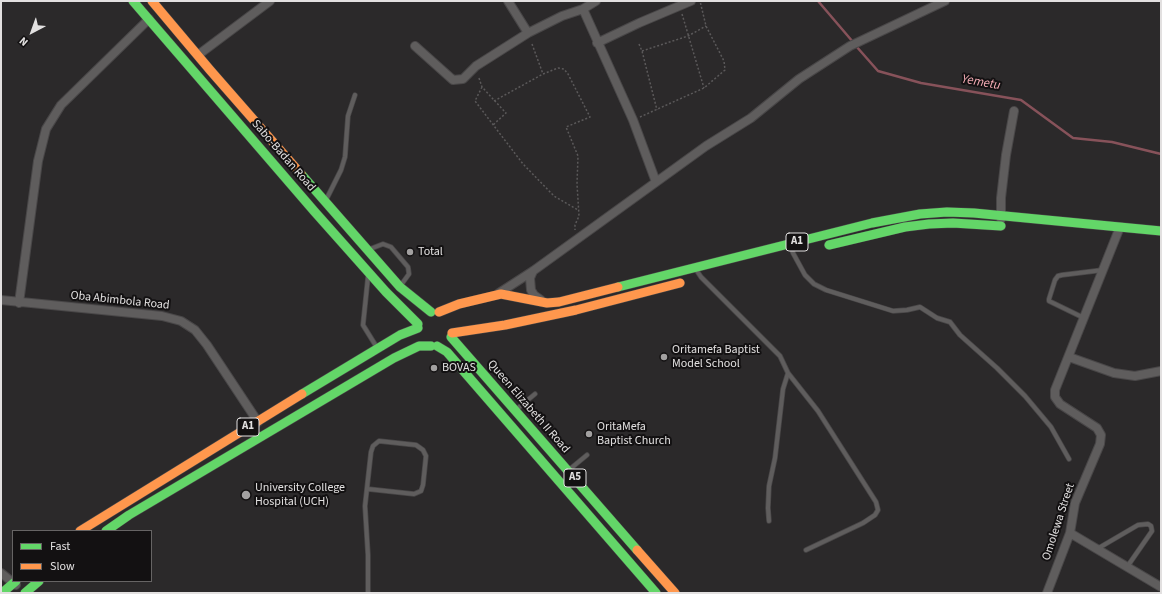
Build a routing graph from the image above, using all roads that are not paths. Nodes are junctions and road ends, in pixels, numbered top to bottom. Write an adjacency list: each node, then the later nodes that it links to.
1 (133, 1): 9 (highway, Sabo-Badan Road)
2 (152, 1): 13 (highway, Sabo-Badan Road)
3 (270, 1): 13 (street)
4 (508, 1): 10 (street)
5 (691, 1): 11 (street)
6 (946, 1): 18 (street)
7 (594, 2): 8 (street)
8 (583, 9): 10 (street); 11 (street)
9 (149, 19): 15 (highway, Sabo-Badan Road); 37 (street)
10 (528, 33): 12 (street)
11 (597, 43): 18 (street)
12 (415, 46)
13 (198, 55): 14 (highway, Sabo-Badan Road)
14 (210, 70): 15 (highway); 19 (highway, Sabo-Badan Road)
15 (200, 79): 32 (highway, Sabo-Badan Road)
16 (355, 95): 19 (lane)
17 (1014, 111): 20 (street)
18 (656, 182): 31 (street)
19 (325, 201): 28 (highway, Sabo-Badan Road)
20 (1000, 215): 21 (street); 22 (highway, A1); 26 (highway, A1)
21 (1005, 226): 27 (highway, A1)
22 (1120, 227): 23 (highway, A1); 24 (street)
23 (1161, 231)
24 (1113, 236): 25 (highway); 30 (street)
25 (1161, 240)
26 (791, 244): 29 (highway, A1); 52 (lane)
27 (823, 246)
28 (367, 250): 34 (highway, Sabo-Badan Road); 34 (lane)
29 (696, 268): 33 (lane); 38 (highway, A1)
30 (1103, 270): 40 (street); 40 (lane)
31 (533, 271): 35 (street); 38 (street)
32 (369, 272): 41 (highway, Sabo-Badan Road); 44 (lane)
33 (697, 278): 42 (highway); 47 (lane)
34 (400, 287): 39 (highway, Sabo-Badan Road)
35 (496, 295): 38 (highway, A1); 39 (highway, A1)
36 (1, 300): 37 (street, Oba Abimbola Road)
37 (19, 302): 50 (street, Oba Abimbola Road)
38 (547, 303)
39 (435, 312): 41 (highway); 42 (highway)
40 (1084, 318): 45 (street)
41 (418, 326): 43 (highway); 44 (highway, A1)
42 (451, 328): 43 (highway); 49 (highway, Queen Elizabeth II Road / A5)
43 (434, 346): 57 (highway, A1); 70 (highway, A5)
44 (379, 349): 50 (highway, A1)
45 (1069, 357): 46 (street); 58 (street, Omolewa Street)
46 (1161, 371)
47 (788, 373): 55 (lane); 60 (lane)
48 (535, 394): 49 (lane)
49 (516, 411): 53 (highway, Queen Elizabeth II Road / A5)
50 (258, 422): 56 (highway, A1)
51 (586, 455): 53 (lane)
52 (1069, 459)
53 (568, 471): 71 (highway, Queen Elizabeth II Road / A5)
54 (368, 490): 54 (lane); 69 (lane)
55 (769, 521)
56 (82, 530)
57 (107, 530)
58 (1070, 533): 59 (street); 72 (street, Omolewa Street)
59 (1097, 549): 61 (street); 61 (lane)
60 (806, 550)
61 (1127, 567): 66 (street)
62 (1, 573): 63 (street)
63 (12, 580)
64 (15, 582): 67 (highway); 68 (street)
65 (38, 582): 68 (highway)
66 (1161, 587)
67 (2, 593)
68 (25, 593)
69 (368, 593)
70 (656, 593)
71 (675, 593)
72 (1046, 593)

